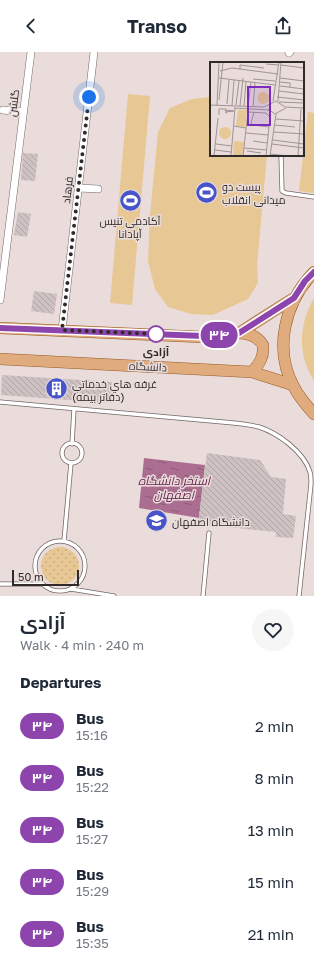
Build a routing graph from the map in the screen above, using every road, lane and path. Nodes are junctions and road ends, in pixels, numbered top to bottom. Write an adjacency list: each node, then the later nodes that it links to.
1 (31, 52): 4 (street, گلشن)
2 (94, 52): 6 (street, فرهاد)
3 (3, 110): 4 (street)
4 (23, 112): 11 (street, گلشن)
5 (281, 156): 8 (lane)
6 (79, 188): 7 (street); 13 (street, فرهاد)
7 (98, 189)
8 (314, 197)
9 (314, 272): 10 (main road)
10 (294, 298): 14 (main road); 17 (main road)
11 (0, 300)
12 (0, 328): 13 (main road)
13 (62, 330): 14 (main road)
14 (239, 333): 16 (main road)
15 (0, 359): 16 (main road, دانشگاه)
16 (252, 372): 17 (main road, دانشگاه)
17 (293, 385): 20 (main road)
18 (0, 402): 19 (lane)
19 (74, 409): 21 (lane); 30 (lane)
20 (314, 414)
21 (72, 444): 22 (lane); 22 (lane)
22 (70, 463): 24 (lane)
23 (209, 533): 29 (lane)
24 (64, 541): 26 (lane); 27 (lane)
25 (0, 584): 26 (lane)
26 (41, 584): 27 (lane)
27 (71, 589): 28 (lane)
28 (114, 596)
29 (203, 596)
30 (299, 596)

